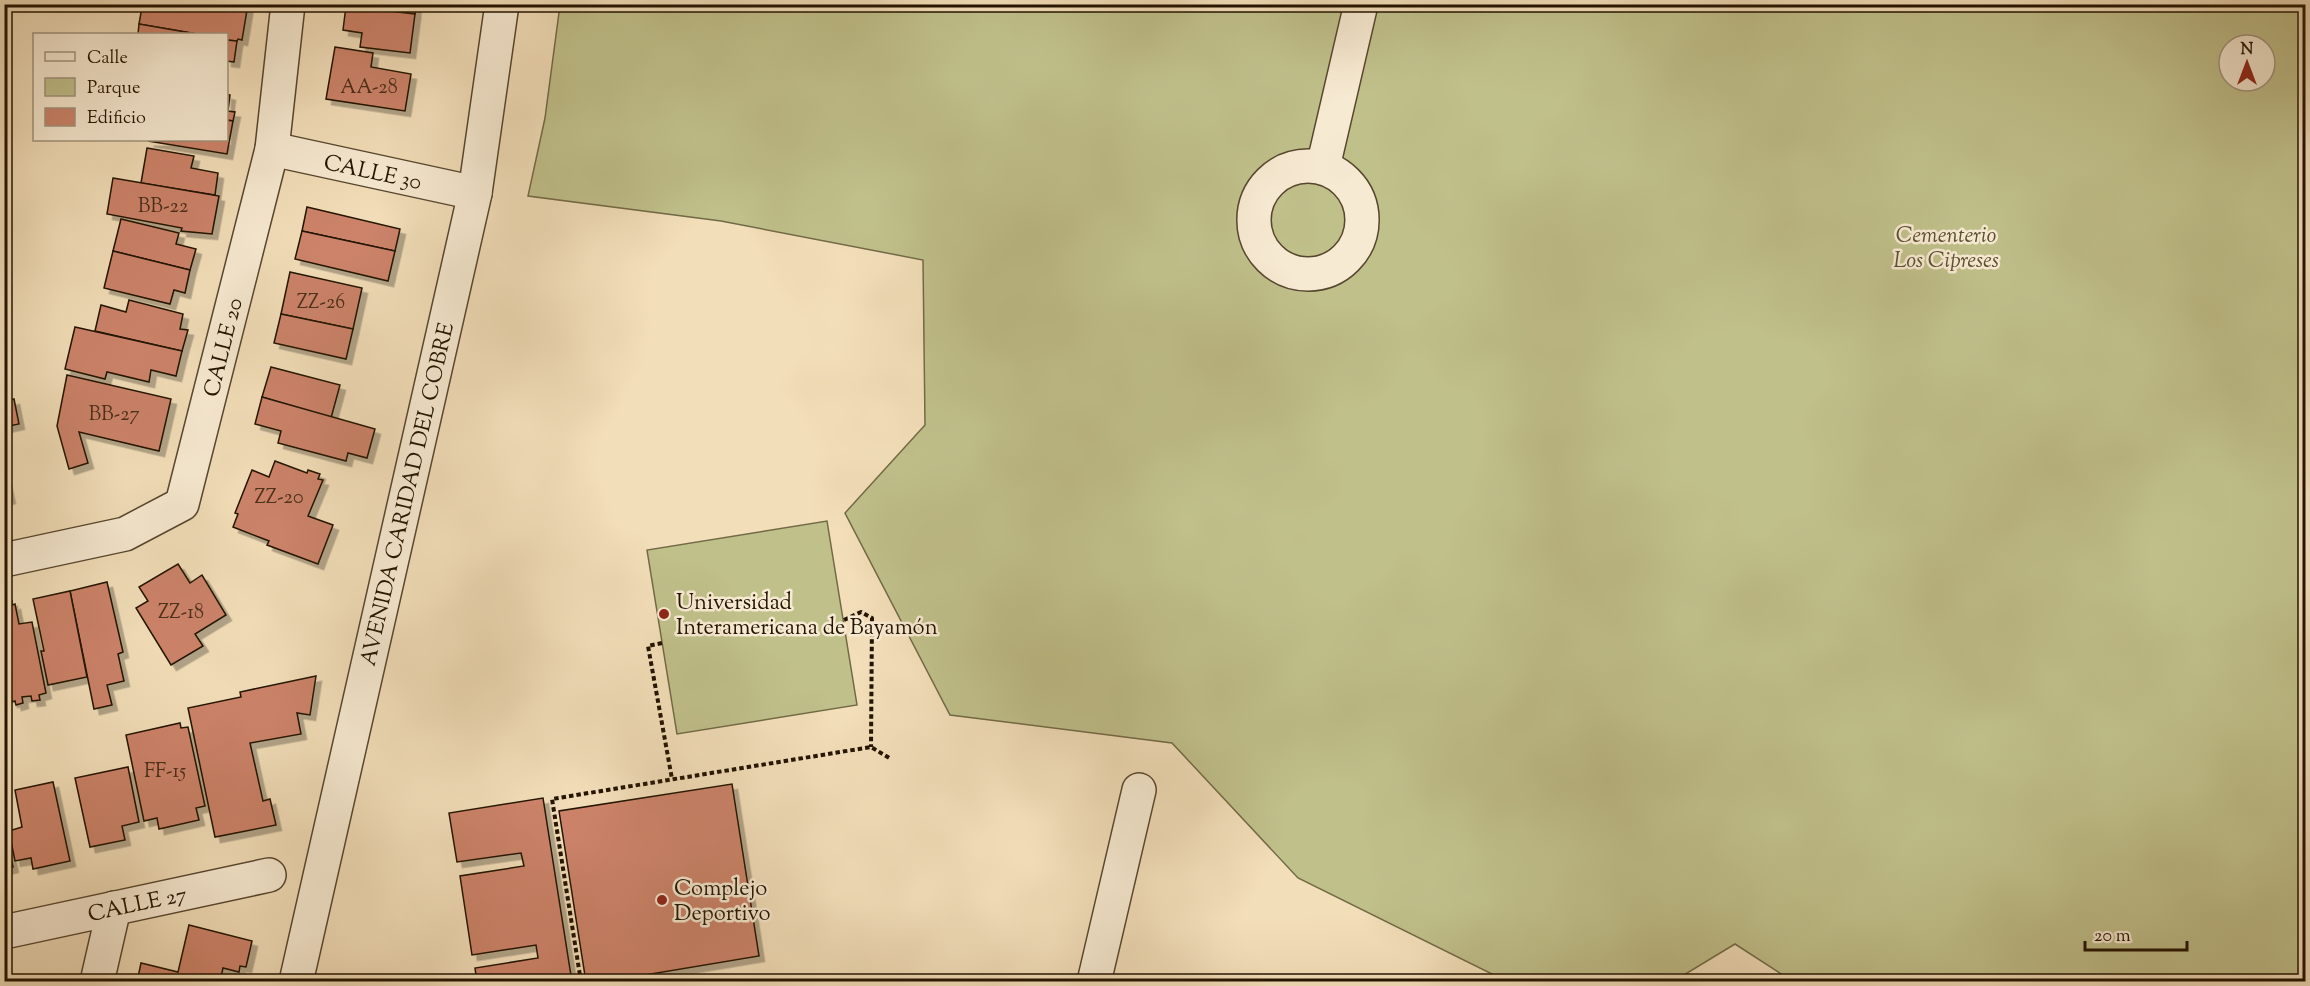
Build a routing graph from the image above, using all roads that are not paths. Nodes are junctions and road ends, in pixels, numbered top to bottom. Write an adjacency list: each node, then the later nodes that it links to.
1 (288, 4): 4 (street, CALLE 20)
2 (502, 4): 6 (street, AVENIDA CARIDAD DEL COBRE)
3 (1361, 4): 5 (street)
4 (272, 149): 6 (street, CALLE 30); 7 (street, CALLE 20)
5 (1323, 167)
6 (475, 193): 13 (street, AVENIDA CARIDAD DEL COBRE)
7 (4, 560)
8 (1139, 790): 14 (street)
9 (269, 875): 10 (street, CALLE 27)
10 (114, 908): 11 (street, CALLE 27); 12 (street)
11 (4, 932)
12 (97, 981)
13 (296, 981)
14 (1094, 981)

